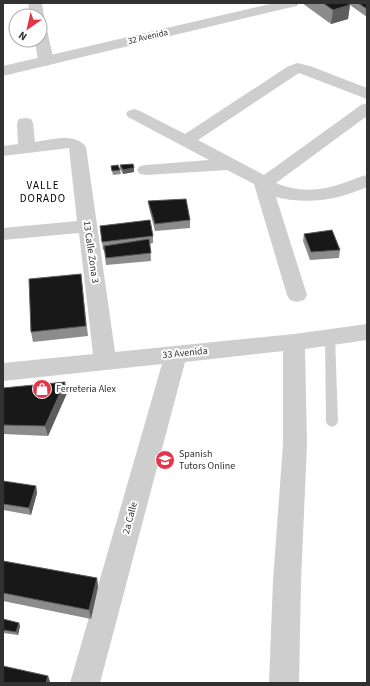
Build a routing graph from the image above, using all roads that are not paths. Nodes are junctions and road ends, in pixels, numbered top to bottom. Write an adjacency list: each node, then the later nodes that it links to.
1 (292, 3): 3 (street, 32 Avenida)
2 (43, 48): 3 (street)
3 (46, 62): 4 (street, 32 Avenida)
4 (3, 71)
5 (367, 84): 6 (street)
6 (349, 87): 7 (street); 11 (street)
7 (367, 94)
8 (367, 108): 17 (street)
9 (134, 114): 11 (street)
10 (25, 122): 12 (street)
11 (185, 141): 14 (street)
12 (27, 148): 13 (street); 18 (street, 13 Calle Zona 3)
13 (3, 151)
14 (230, 164): 15 (street); 17 (street)
15 (146, 170)
16 (367, 180): 17 (street)
17 (263, 184): 20 (street)
18 (88, 226): 19 (street); 25 (street, 13 Calle Zona 3)
19 (3, 234)
20 (297, 295)
21 (367, 332): 22 (street, 33 Avenida)
22 (330, 337): 23 (street, 33 Avenida); 27 (lane)
23 (294, 342): 24 (street, 33 Avenida); 29 (street)
24 (176, 354): 25 (street, 33 Avenida); 28 (street, 2a Calle)
25 (104, 360): 26 (street, 33 Avenida)
26 (3, 372)
27 (332, 422)
28 (85, 683)
29 (284, 683)

